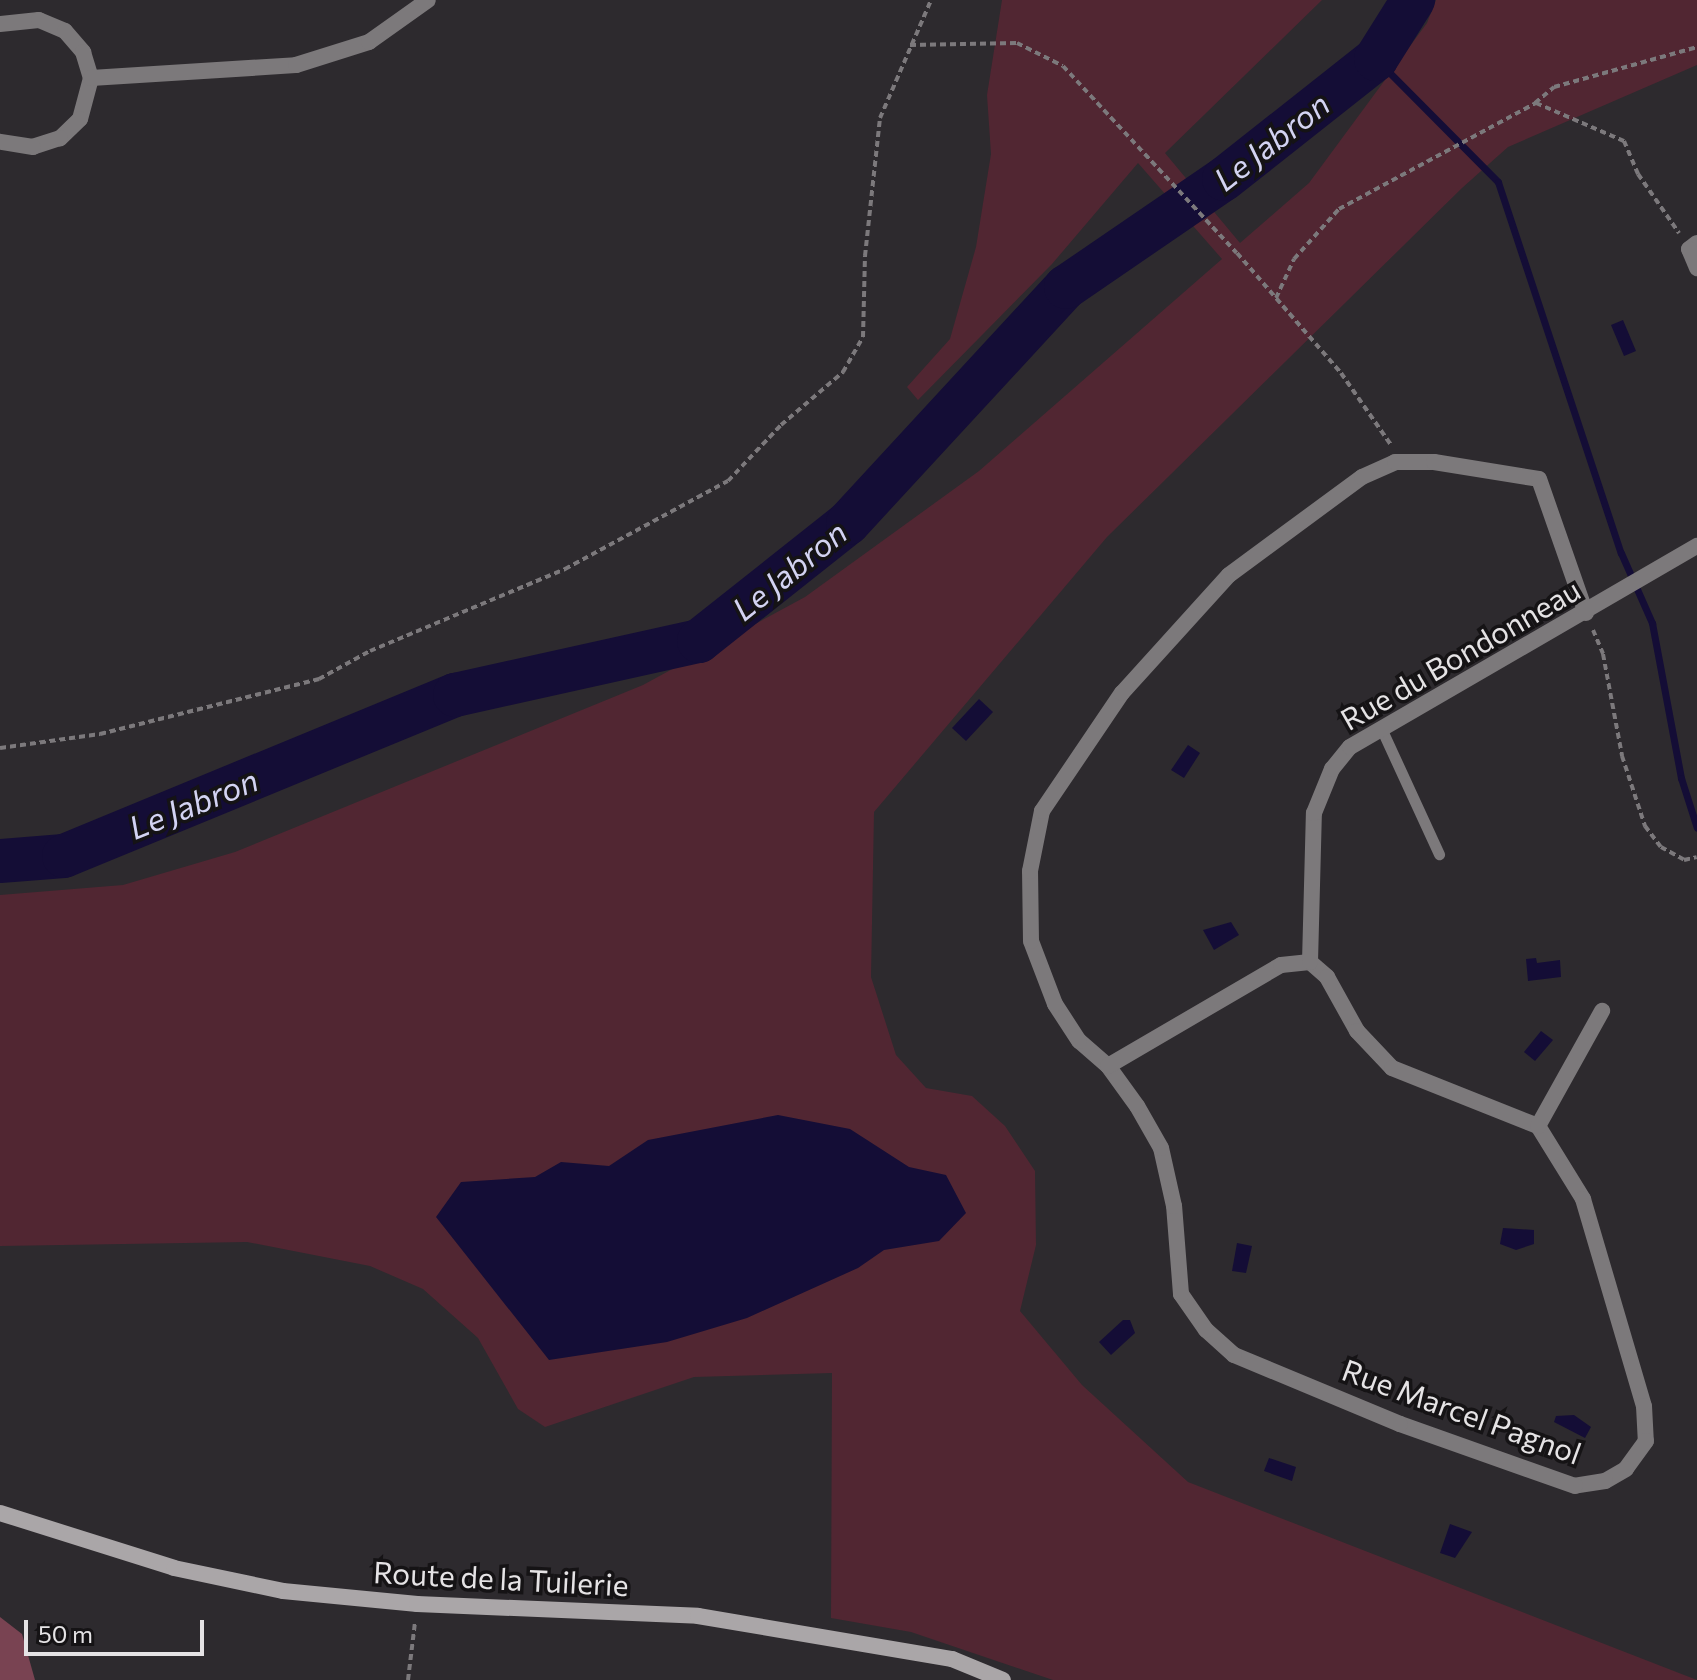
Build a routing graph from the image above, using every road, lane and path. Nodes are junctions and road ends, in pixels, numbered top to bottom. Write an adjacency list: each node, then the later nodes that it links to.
1 (26, 0): 4 (street)
2 (428, 0): 8 (street)
3 (931, 0): 6 (path)
4 (26, 18): 5 (street); 8 (street)
5 (0, 24)
6 (910, 45): 13 (path); 18 (path)
7 (1697, 47): 9 (path)
8 (91, 78): 10 (street)
9 (1533, 104): 11 (path); 13 (path)
10 (0, 142)
11 (1693, 246): 12 (street)
12 (1697, 268)
13 (1276, 298): 14 (path)
14 (1395, 462): 16 (street); 23 (street, Rue Marcel Pagnol)
15 (1697, 546): 16 (street, Rue du Bondonneau)
16 (1586, 613): 17 (street, Rue du Bondonneau); 20 (path)
17 (1381, 728): 19 (lane); 21 (street, Rue du Bondonneau)
18 (0, 748)
19 (1439, 854)
20 (1697, 857)
21 (1310, 962): 23 (street); 24 (street)
22 (1602, 1011): 24 (street)
23 (1108, 1066): 24 (street, Rue Marcel Pagnol)
24 (1538, 1126)
25 (0, 1513): 26 (main road, Route de la Tuilerie)
26 (417, 1604): 27 (path); 28 (main road, Route de la Tuilerie)
27 (408, 1680)
28 (1003, 1680)

